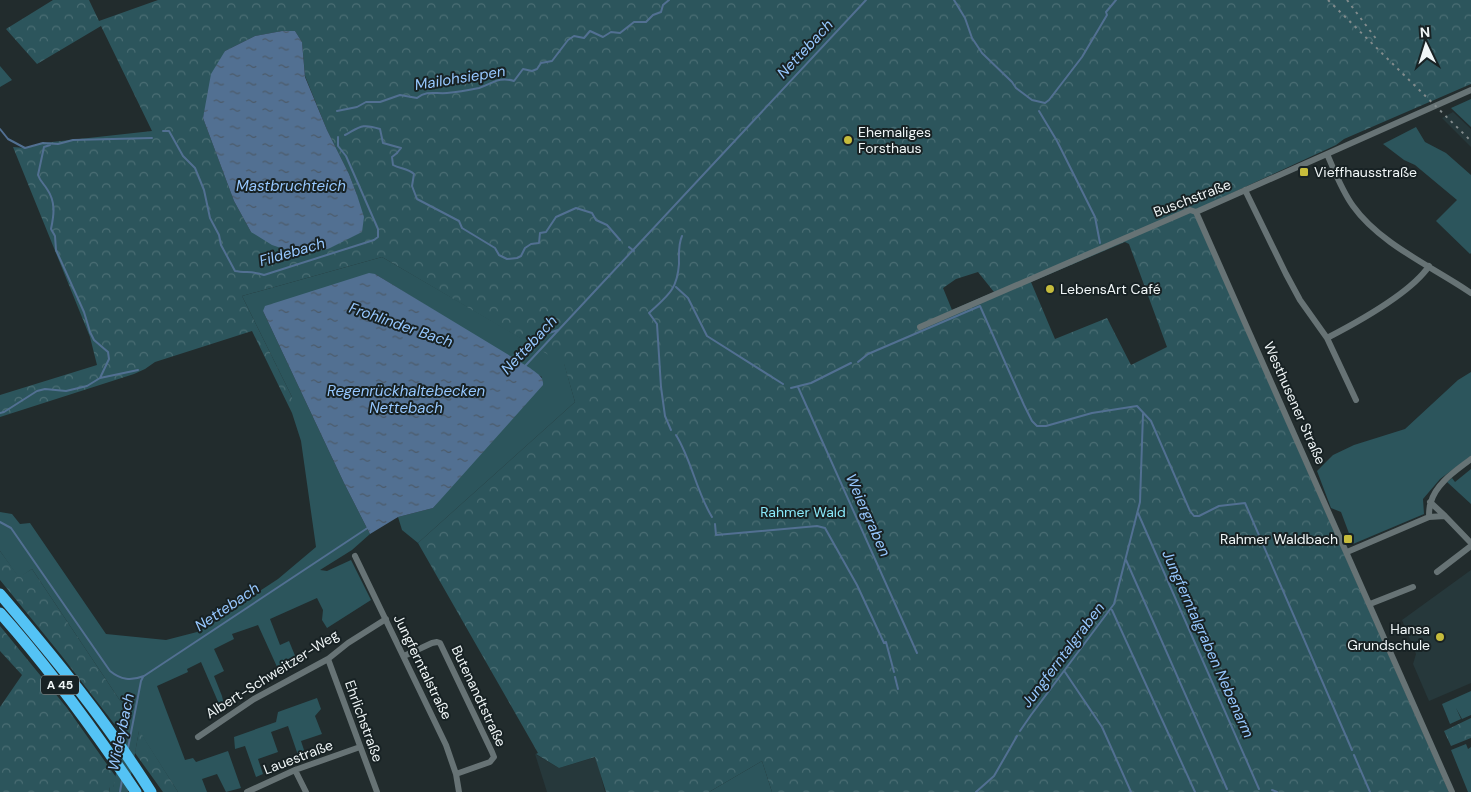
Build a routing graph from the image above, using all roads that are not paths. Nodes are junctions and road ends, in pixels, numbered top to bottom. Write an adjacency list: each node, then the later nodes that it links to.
1 (1471, 90): 2 (street, Buschstraße)
2 (1327, 154): 3 (street, Buschstraße); 5 (street)
3 (1245, 190): 4 (street, Buschstraße); 8 (street)
4 (1196, 212): 7 (street, Buschstraße); 15 (street, Westhusener Straße)
5 (1429, 266): 6 (street); 8 (street)
6 (1471, 294)
7 (920, 327)
8 (1328, 338): 9 (street)
9 (1356, 400)
10 (1471, 458): 11 (street)
11 (1430, 502): 12 (street); 13 (street)
12 (1445, 516): 13 (street); 14 (street)
13 (1429, 517): 15 (street)
14 (1471, 544): 17 (street)
15 (1347, 552): 20 (street, Westhusener Straße)
16 (355, 556): 22 (street, Jungferntalstraße)
17 (1437, 572)
18 (1413, 586): 20 (street)
19 (0, 594): 30 (highway, A 45)
20 (1370, 604): 35 (street, Westhusener Straße)
21 (0, 613): 29 (highway, A 45)
22 (386, 619): 23 (street, Jungferntalstraße); 24 (street, Albert-Schweitzer-Weg)
23 (404, 656): 28 (street, Jungferntalstraße); 28 (street, Butenandtstraße)
24 (328, 659): 25 (street, Albert-Schweitzer-Weg); 26 (street, Ehrlichstraße)
25 (198, 736)
26 (360, 747): 27 (street, Lauestraße); 33 (street, Ehrlichstraße)
27 (296, 770): 31 (street, Lauestraße); 32 (street)
28 (456, 774): 34 (street, Jungferntalstraße)
29 (136, 792)
30 (151, 792)
31 (247, 792)
32 (306, 792)
33 (377, 792)
34 (459, 792)
35 (1452, 792)

